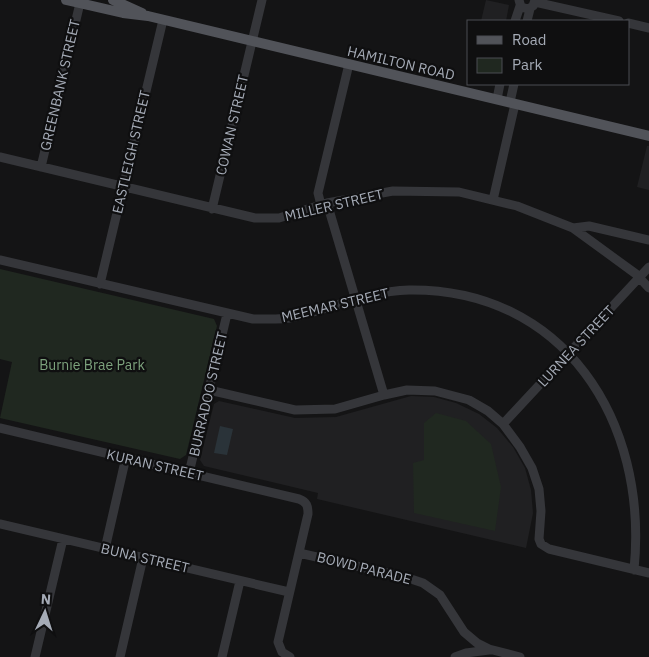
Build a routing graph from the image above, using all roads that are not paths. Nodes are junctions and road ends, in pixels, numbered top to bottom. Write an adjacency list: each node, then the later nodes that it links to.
1 (66, 0): 4 (main road, HAMILTON ROAD)
2 (113, 0): 7 (main road, HAMILTON ROAD)
3 (262, 0): 14 (street, COWAN STREET)
4 (80, 3): 7 (main road, HAMILTON ROAD); 22 (street, GREENBANK STREET)
5 (519, 3): 6 (street); 9 (street)
6 (533, 4): 10 (street); 11 (street)
7 (148, 16): 8 (main road, HAMILTON ROAD)
8 (163, 20): 14 (main road, HAMILTON ROAD); 23 (street, EASTLEIGH STREET)
9 (515, 20)
10 (527, 20)
11 (615, 20)
12 (629, 23): 13 (street)
13 (649, 28)
14 (252, 41): 15 (main road, HAMILTON ROAD); 26 (street, COWAN STREET)
15 (349, 64): 18 (main road, HAMILTON ROAD); 25 (street)
16 (500, 85): 18 (street)
17 (514, 85): 19 (street)
18 (496, 99): 19 (main road, HAMILTON ROAD)
19 (513, 103): 20 (main road, HAMILTON ROAD); 24 (street)
20 (649, 136)
21 (0, 157): 22 (street, MILLER STREET)
22 (41, 167): 23 (street, MILLER STREET)
23 (123, 187): 26 (street, MILLER STREET); 32 (street, EASTLEIGH STREET)
24 (493, 200): 25 (street, MILLER STREET); 27 (street, MILLER STREET)
25 (324, 204): 26 (street, MILLER STREET); 34 (street)
26 (212, 209)
27 (573, 228): 28 (street); 31 (street, MILLER STREET)
28 (649, 240)
29 (0, 260): 32 (street, MEEMAR STREET)
30 (649, 267): 31 (street, LURNEA STREET)
31 (640, 277): 33 (street, MILLER STREET); 36 (street, LURNEA STREET)
32 (100, 284): 35 (street, MEEMAR STREET)
33 (649, 288)
34 (356, 299): 35 (street, MEEMAR STREET); 36 (street, MEEMAR STREET); 38 (street)
35 (227, 314): 37 (street, BURRADOO STREET)
36 (571, 351): 39 (street, LURNEA STREET); 48 (street, MEEMAR STREET)
37 (209, 390): 38 (street); 42 (street, BURRADOO STREET)
38 (384, 395): 39 (street)
39 (503, 424): 48 (street)
40 (0, 428): 41 (street, KURAN STREET)
41 (126, 458): 42 (street, KURAN STREET); 45 (street)
42 (189, 473): 46 (street, KURAN STREET)
43 (0, 524): 44 (street, BUNA STREET)
44 (63, 539): 45 (street, BUNA STREET); 53 (street)
45 (105, 549): 47 (street, BUNA STREET)
46 (299, 552): 51 (street); 52 (street, BOWD PARADE)
47 (143, 558): 50 (street, BUNA STREET); 54 (street)
48 (634, 570): 49 (street)
49 (649, 574)
50 (240, 581): 51 (street, BUNA STREET); 55 (street)
51 (289, 592): 56 (street)
52 (489, 650): 57 (street); 58 (street)
53 (35, 657)
54 (120, 657)
55 (222, 657)
56 (290, 657)
57 (455, 657)
58 (520, 657)

